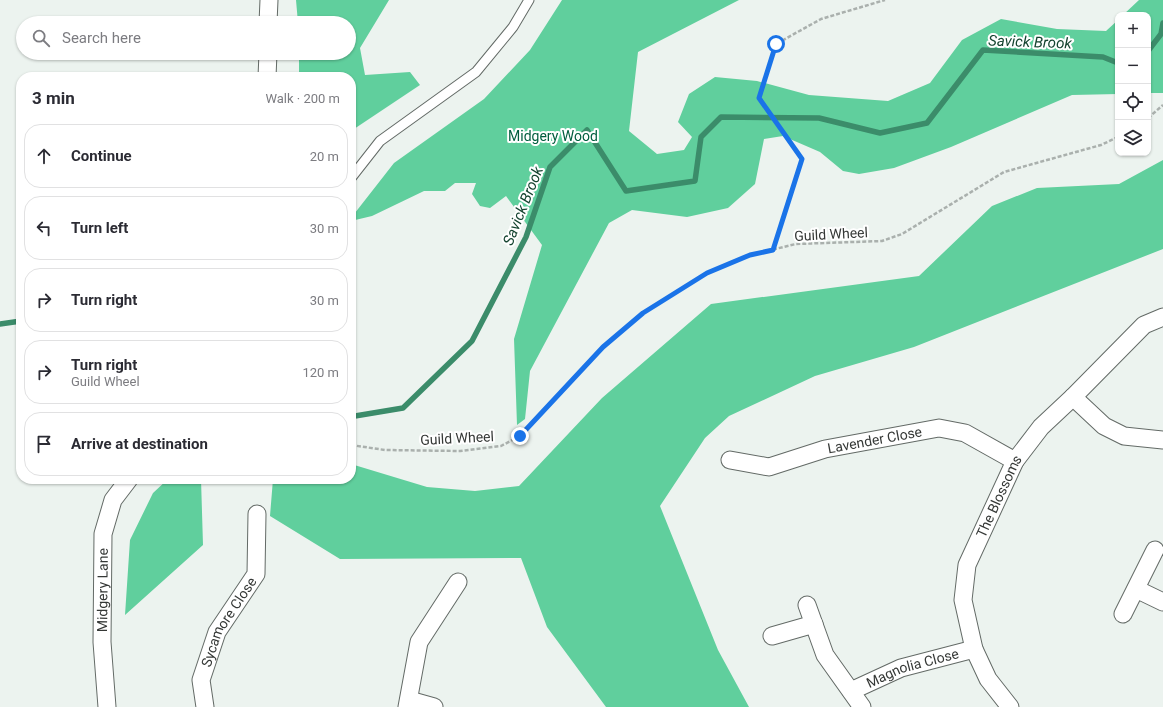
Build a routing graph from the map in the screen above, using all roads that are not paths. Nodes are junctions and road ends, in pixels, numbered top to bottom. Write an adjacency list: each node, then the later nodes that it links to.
1 (269, 0): 3 (street)
2 (529, 0): 6 (lane)
3 (268, 16)
4 (268, 60): 5 (street)
5 (267, 72)
6 (356, 172)
7 (1163, 317): 8 (street, The Blossoms)
8 (1073, 397): 9 (street); 11 (street, The Blossoms)
9 (1163, 440)
10 (730, 460): 11 (street, Lavender Close)
11 (1015, 461): 22 (street, The Blossoms)
12 (125, 484): 25 (street, Midgery Lane)
13 (257, 514): 26 (street, Sycamore Close)
14 (1155, 550): 16 (street)
15 (458, 582): 24 (street)
16 (1136, 589): 17 (street); 19 (street)
17 (1163, 602)
18 (807, 605): 20 (street, Magnolia Close)
19 (1123, 614)
20 (814, 624): 21 (street); 23 (street, Magnolia Close)
21 (772, 636)
22 (974, 648): 23 (street, Magnolia Close); 29 (street, The Blossoms)
23 (851, 691): 28 (street, Magnolia Close)
24 (408, 704): 27 (street)
25 (107, 707)
26 (205, 707)
27 (434, 707)
28 (862, 707)
29 (1010, 707)

